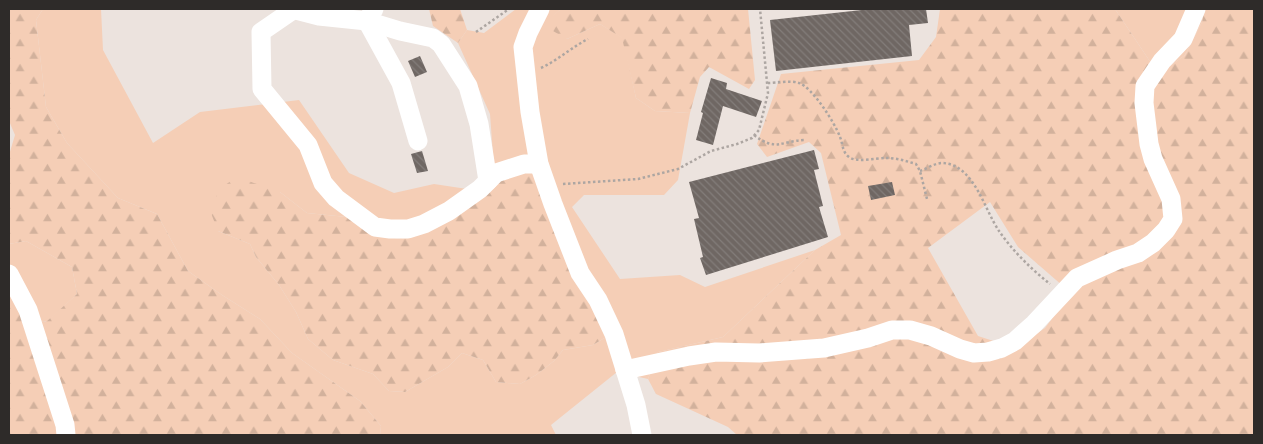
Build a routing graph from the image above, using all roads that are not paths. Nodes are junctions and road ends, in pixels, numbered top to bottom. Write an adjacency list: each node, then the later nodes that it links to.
1 (292, 9): 4 (street); 7 (street)
2 (540, 9): 6 (street)
3 (1196, 9): 9 (street)
4 (371, 15): 5 (street); 7 (street)
5 (418, 141)
6 (539, 164): 7 (street); 9 (street)
7 (488, 181)
8 (9, 274): 10 (street)
9 (625, 370): 11 (street)
10 (66, 435)
11 (642, 435)

